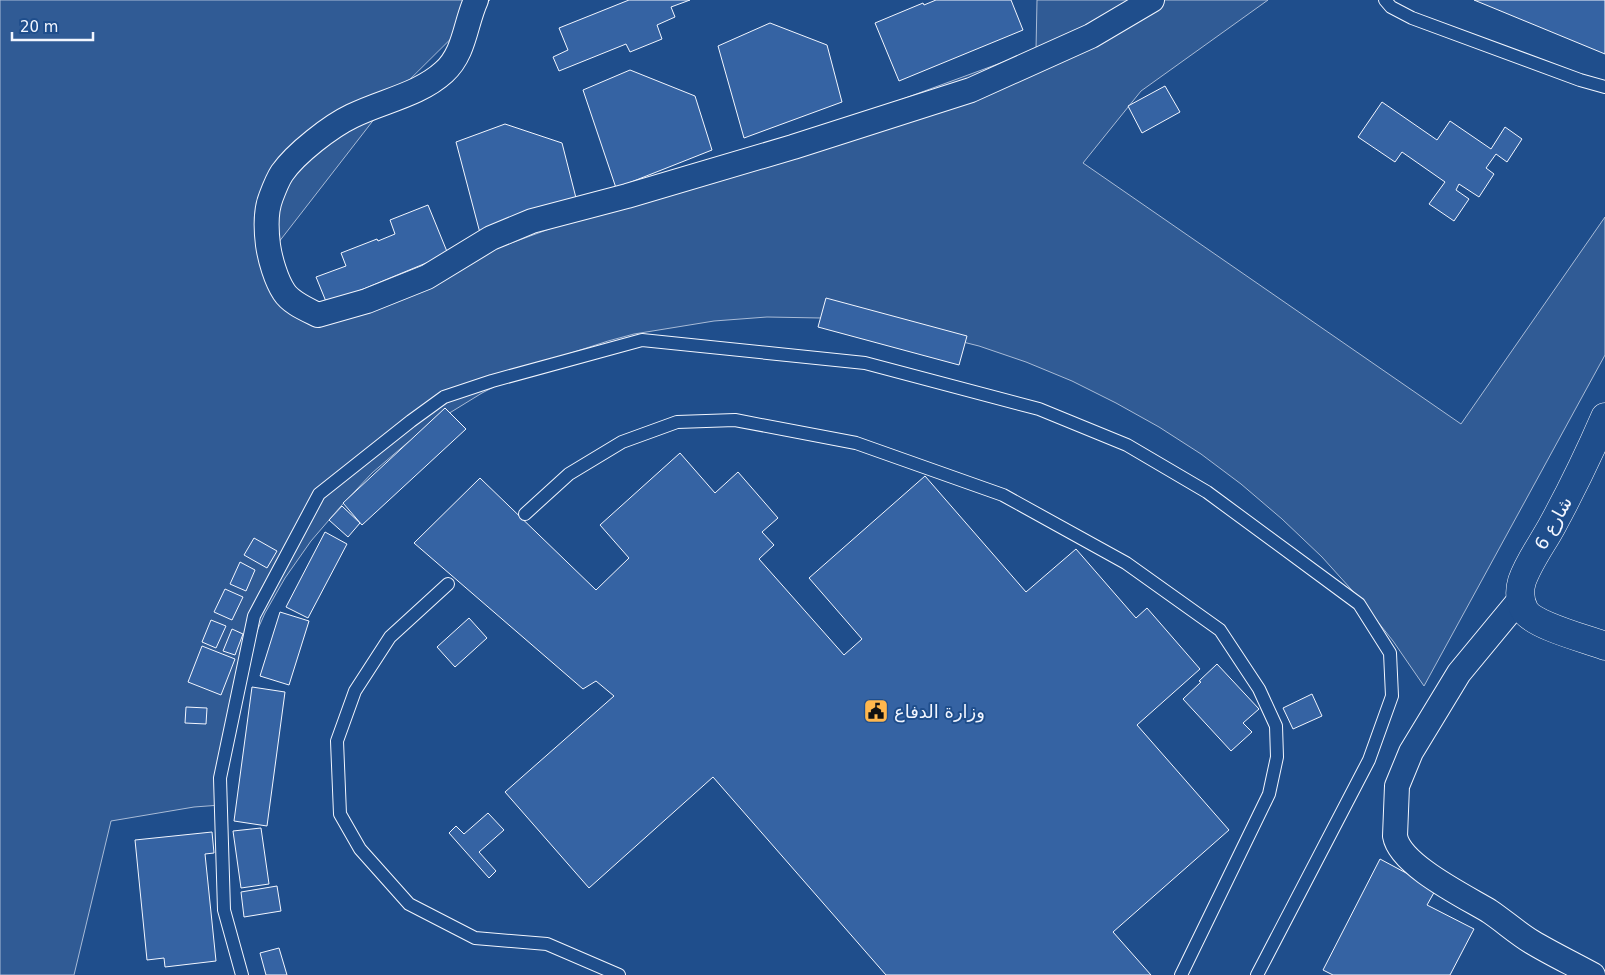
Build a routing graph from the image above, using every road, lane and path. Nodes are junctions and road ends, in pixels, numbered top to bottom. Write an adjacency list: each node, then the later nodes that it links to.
1 (476, 0): 2 (street)
2 (1152, 0)
3 (1385, 0): 4 (lane)
4 (1605, 87)
5 (1605, 417): 8 (street, شارع 6)
6 (525, 514): 12 (lane)
7 (448, 584): 11 (lane)
8 (1521, 598): 9 (street); 14 (street)
9 (1605, 646)
10 (242, 975): 13 (lane)
11 (619, 975)
12 (1181, 975)
13 (1257, 975)
14 (1593, 975)

